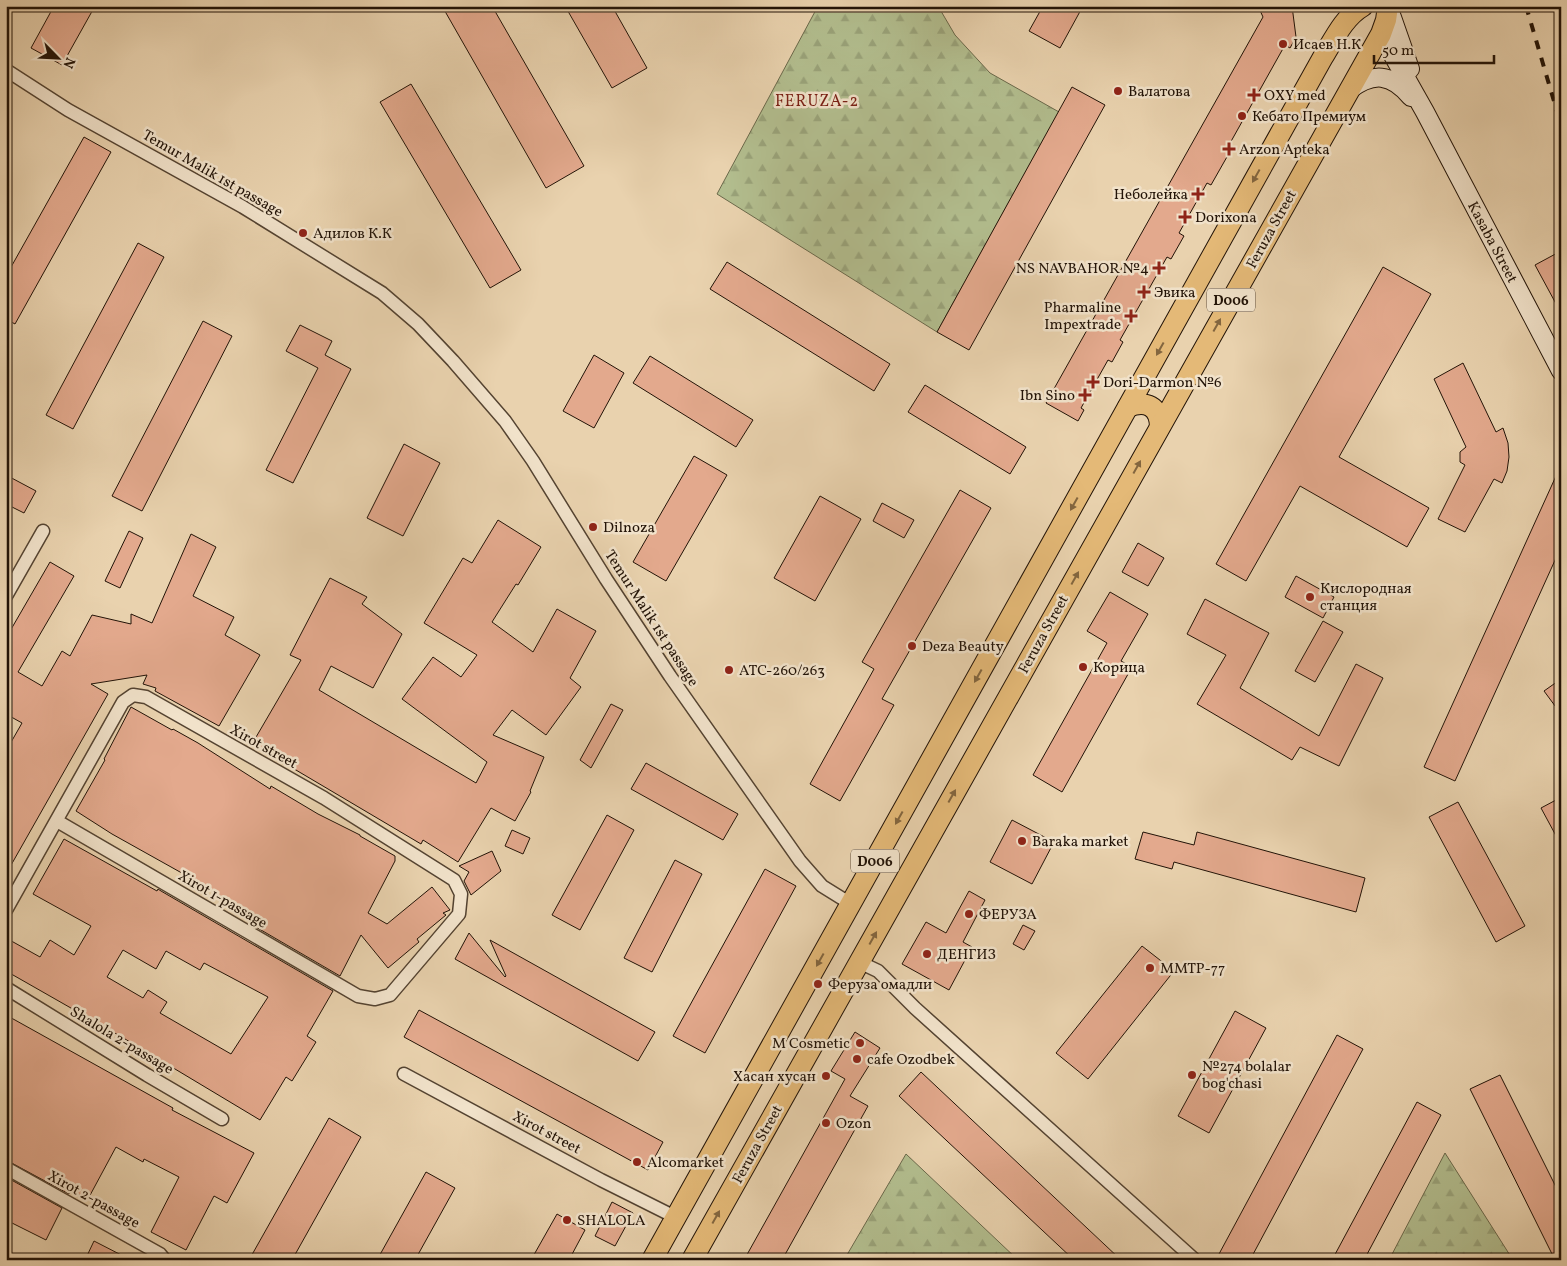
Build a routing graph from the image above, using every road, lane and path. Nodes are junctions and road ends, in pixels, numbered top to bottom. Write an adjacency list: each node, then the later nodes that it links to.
1 (1339, 6): 5 (main road, D006)
2 (1364, 6): 4 (main road); 5 (main road)
3 (1388, 6): 4 (main road, Feruza Street); 8 (street, Kasaba Street)
4 (1380, 34): 7 (main road, Feruza Street / D006); 8 (street, Kasaba Street)
5 (1323, 57): 10 (main road, D006, one-way to 10)
6 (6, 70): 15 (street, Temur Malik 1st passage)
7 (1349, 90): 8 (street); 11 (main road, Feruza Street / D006, one-way to 7)
8 (1425, 112): 9 (street, Kasaba Street)
9 (1561, 372)
10 (1128, 407): 11 (main road); 15 (main road, D006, one-way to 15)
11 (1160, 426): 17 (main road, Feruza Street / D006, one-way to 11)
12 (43, 531): 13 (street)
13 (6, 596)
14 (57, 821): 16 (street, Xirot street); 19 (street, Xirot 1-passage); 19 (street, Xirot street)
15 (851, 904): 23 (main road, D006, one-way to 23)
16 (6, 910)
17 (859, 962): 26 (main road, Feruza Street / D006, one-way to 17); 27 (street)
18 (6, 988): 21 (street, Shalola 2-passage)
19 (374, 999)
20 (404, 1074): 23 (street, Xirot street)
21 (222, 1119)
22 (6, 1168): 24 (street, Xirot 2-passage)
23 (675, 1217): 25 (main road, D006)
24 (165, 1260)
25 (652, 1260)
26 (692, 1260)
27 (1195, 1260)

